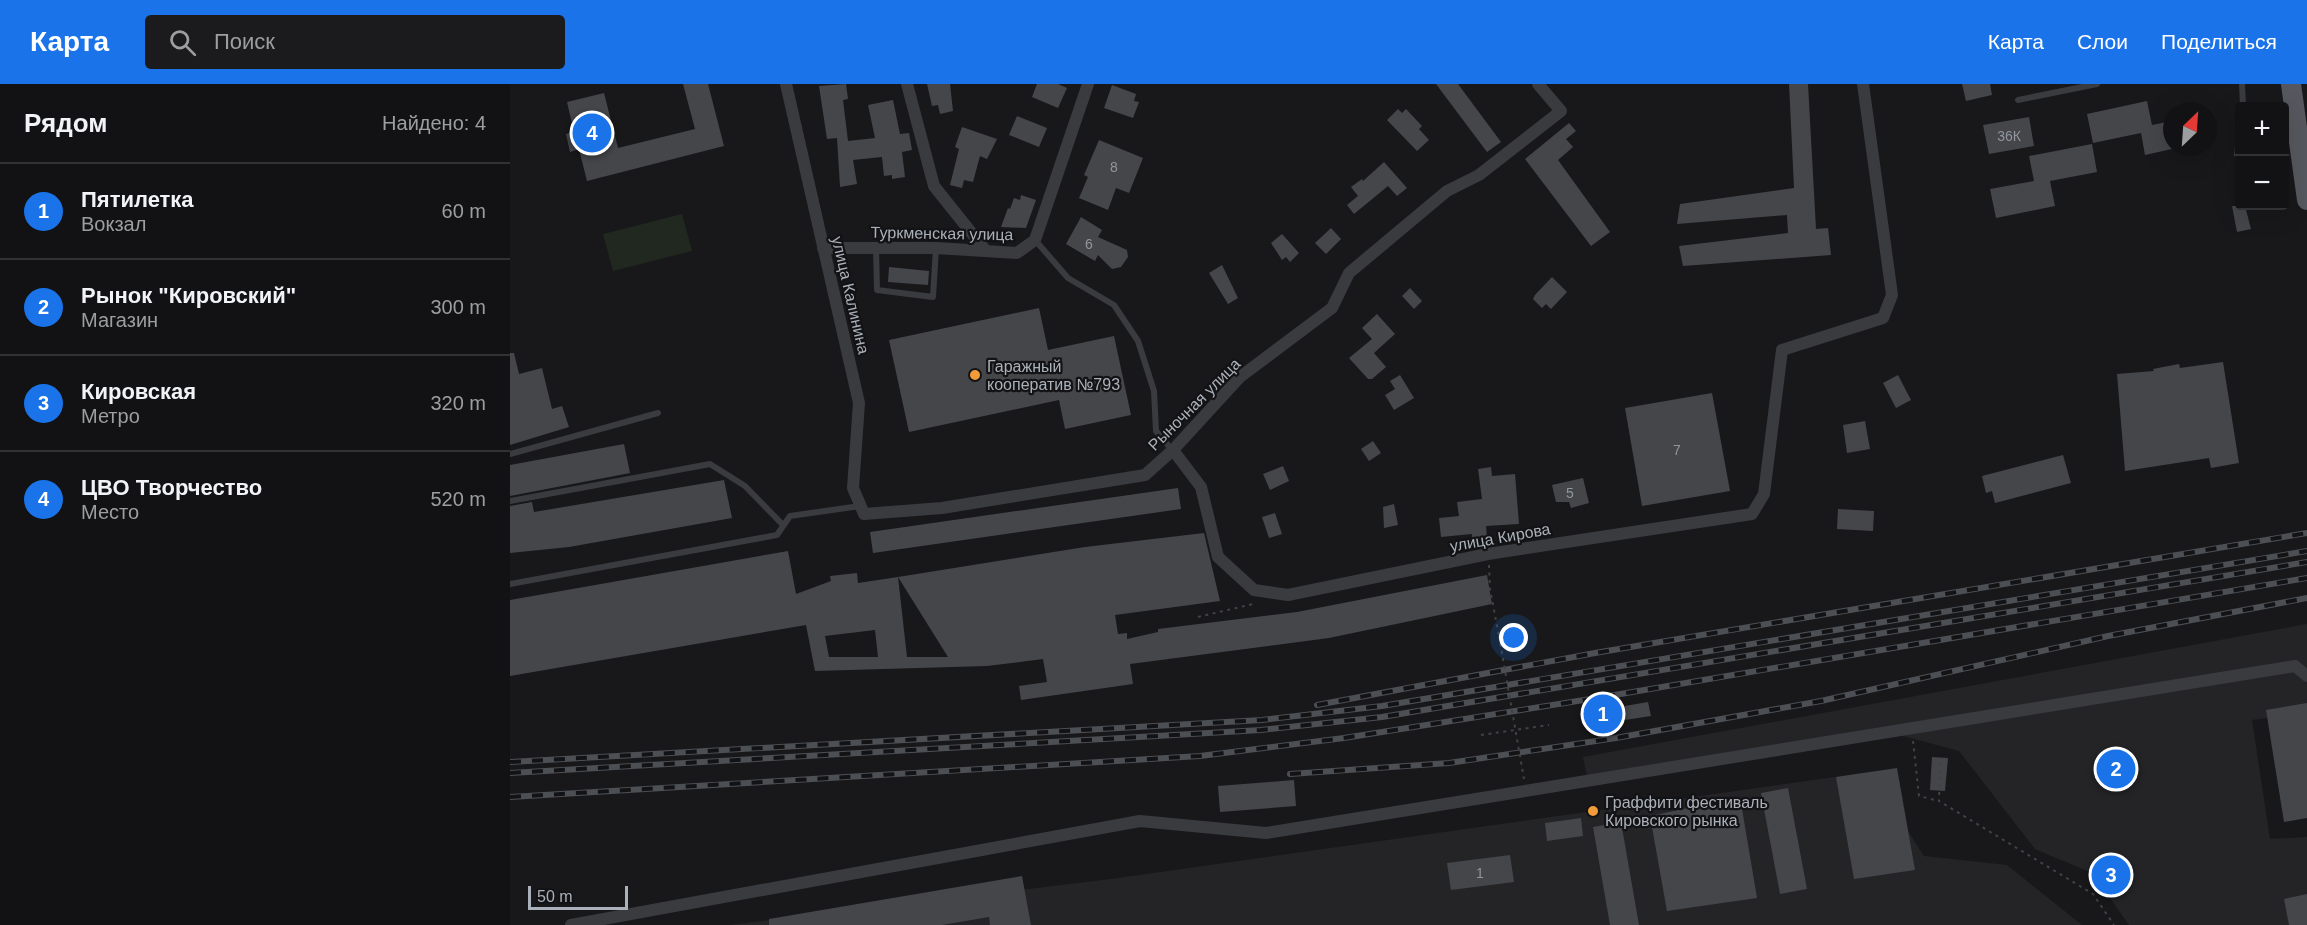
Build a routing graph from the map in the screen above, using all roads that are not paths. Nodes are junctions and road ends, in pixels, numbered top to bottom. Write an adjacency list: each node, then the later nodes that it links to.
1 (786, 84): 13 (street, улица Калинина)
2 (907, 84): 16 (street)
3 (1088, 84): 12 (street, Туркменская улица)
4 (1538, 84): 18 (street, Рыночная улица)
5 (1863, 84): 18 (street, улица Кирова)
6 (2097, 84): 9 (lane)
7 (2242, 84): 10 (lane)
8 (2291, 84): 11 (main road)
9 (2018, 100)
10 (2243, 102)
11 (2307, 200)
12 (1035, 240): 16 (street, Туркменская улица); 18 (lane)
13 (823, 248): 14 (street, Туркменская улица); 21 (street, улица Калинина)
14 (876, 248): 15 (street, Туркменская улица); 15 (lane)
15 (936, 248): 16 (street, Туркменская улица)
16 (987, 251)
17 (658, 413): 19 (lane)
18 (1173, 450): 21 (street, Рыночная улица)
19 (510, 454)
20 (510, 501): 22 (lane)
21 (862, 510): 22 (lane)
22 (783, 525): 23 (lane)
23 (510, 585)
24 (2307, 675): 25 (street)
25 (571, 925)

